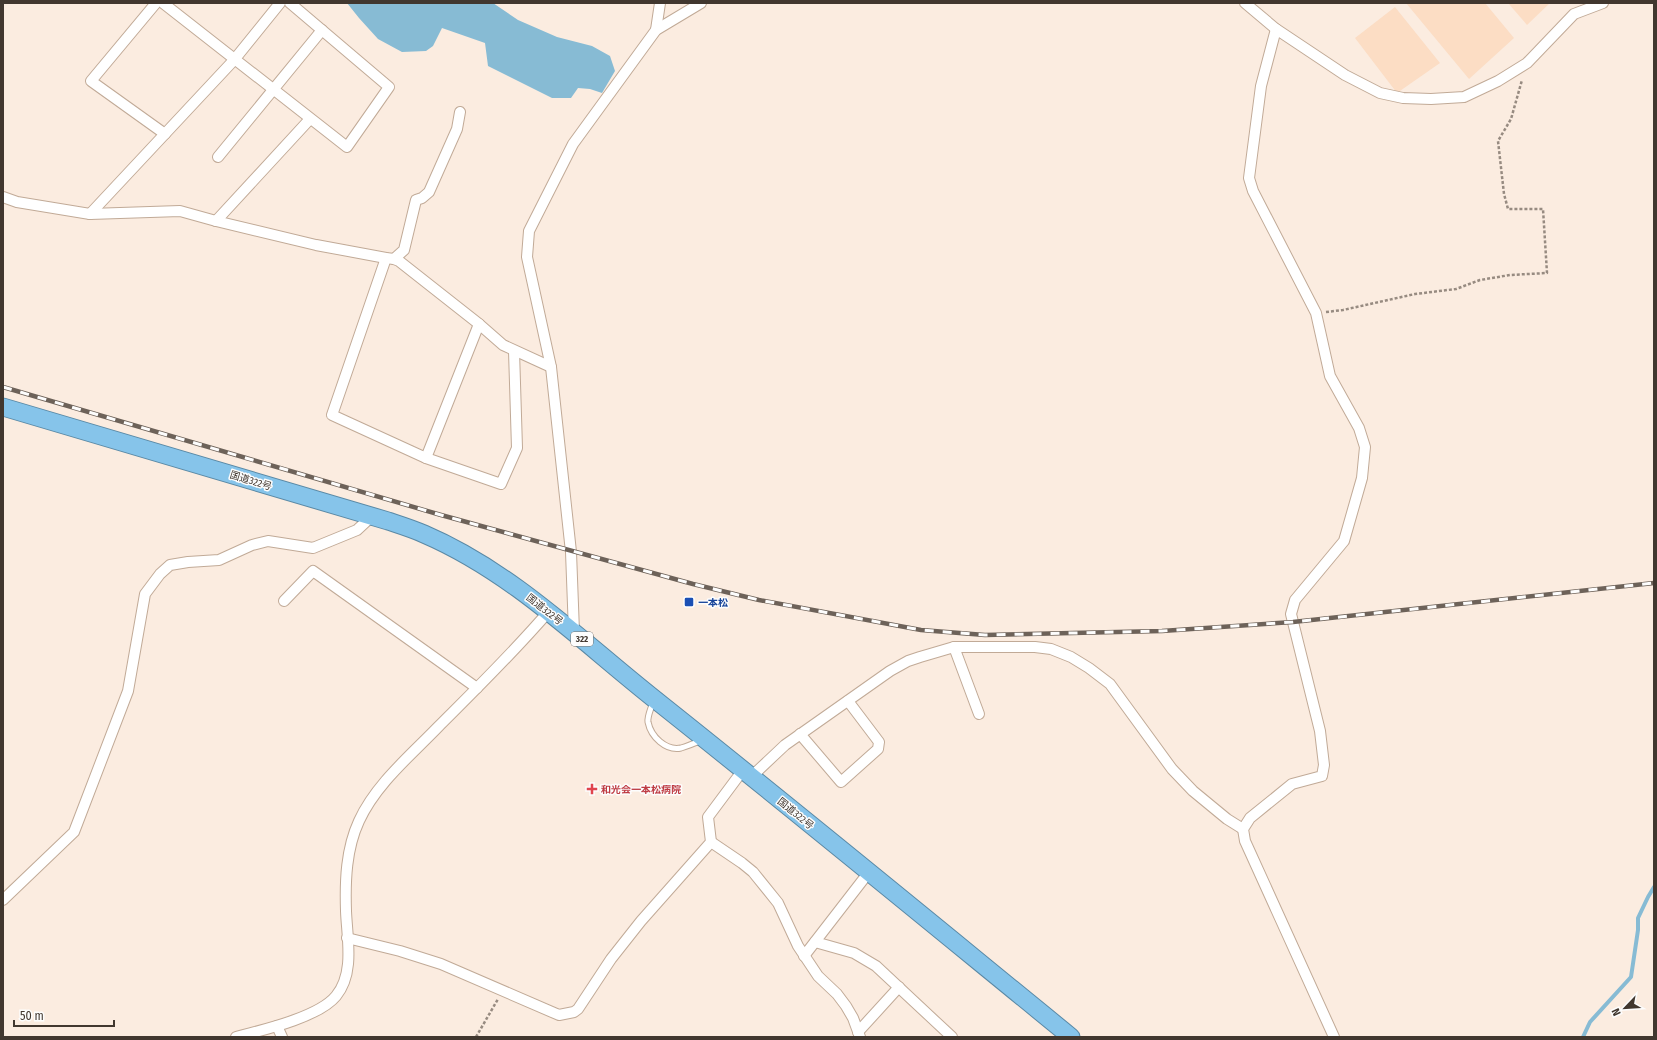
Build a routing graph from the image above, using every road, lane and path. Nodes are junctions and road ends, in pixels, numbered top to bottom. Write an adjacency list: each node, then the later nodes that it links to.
1 (156, 3): 17 (street)
2 (163, 3): 12 (street)
3 (280, 3): 12 (street)
4 (290, 3): 10 (street)
5 (660, 3): 11 (street)
6 (701, 3): 11 (street)
7 (1245, 3): 9 (street)
8 (1603, 3): 13 (street)
9 (1276, 29): 13 (street); 23 (street)
10 (322, 30): 14 (street); 16 (street)
11 (656, 30): 26 (street)
12 (234, 60): 14 (street); 17 (street)
13 (1527, 63): 23 (path)
14 (273, 90): 16 (street); 18 (street)
15 (460, 112): 22 (street)
16 (310, 119): 21 (street)
17 (165, 134): 20 (street)
18 (218, 156)
19 (3, 197): 20 (street)
20 (90, 214): 21 (street)
21 (216, 221): 22 (street)
22 (390, 258): 24 (street); 28 (street)
23 (1316, 313): 41 (street)
24 (479, 324): 25 (street); 28 (street)
25 (514, 351): 26 (street); 28 (street)
26 (551, 367): 32 (street)
27 (3, 407): 29 (highway, 国道322号 / 322)
28 (426, 458)
29 (372, 516): 31 (highway, 国道322号 / 322); 44 (street)
30 (284, 601): 34 (street)
31 (549, 611): 32 (highway, 国道322号 / 322); 34 (street)
32 (574, 632): 35 (highway, 国道322号 / 322)
33 (954, 647): 36 (street); 37 (street); 41 (street)
34 (477, 688): 45 (street)
35 (654, 699): 39 (highway, 国道322号 / 322); 39 (lane)
36 (848, 701): 38 (street); 38 (street)
37 (979, 714)
38 (800, 734): 40 (street)
39 (704, 739): 40 (highway, 国道322号 / 322)
40 (747, 773): 42 (street); 43 (highway, 国道322号 / 322)
41 (1243, 829): 57 (street)
42 (710, 842): 47 (street); 49 (street)
43 (869, 872): 46 (street); 56 (highway, 国道322号 / 322)
44 (3, 900)
45 (347, 938): 49 (street); 50 (street)
46 (815, 942): 47 (street); 48 (street)
47 (804, 956): 51 (street)
48 (899, 987): 51 (street); 55 (street)
49 (502, 990): 54 (path)
50 (277, 1026): 52 (street); 53 (street)
51 (859, 1034)
52 (236, 1037)
53 (282, 1037)
54 (476, 1037)
55 (952, 1037)
56 (1071, 1037)
57 (1334, 1037)

